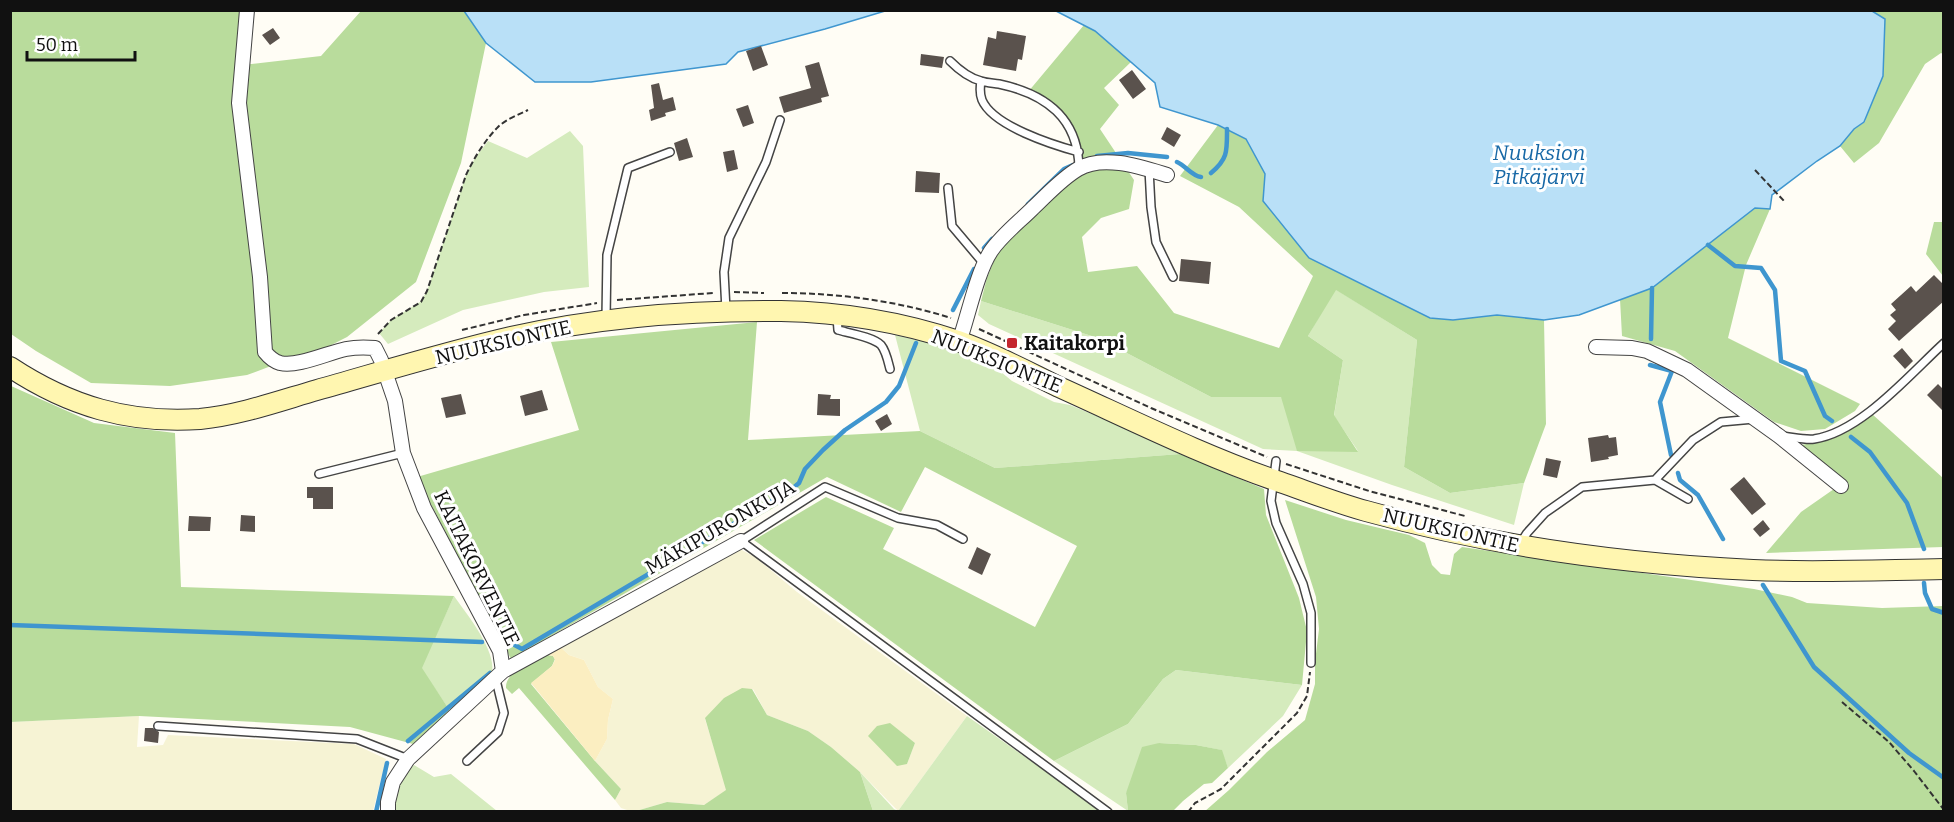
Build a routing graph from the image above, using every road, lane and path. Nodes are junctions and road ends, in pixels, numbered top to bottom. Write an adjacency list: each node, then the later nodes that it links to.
1 (247, 10): 25 (street)
2 (950, 61): 3 (lane)
3 (981, 81): 7 (lane); 7 (lane)
4 (528, 110): 25 (path)
5 (780, 120): 18 (lane)
6 (669, 152): 19 (lane)
7 (1079, 152): 8 (lane)
8 (1079, 168): 9 (street); 14 (street)
9 (1149, 170): 11 (street); 15 (lane)
10 (1755, 170): 13 (path)
11 (1167, 175)
12 (948, 188): 14 (lane)
13 (1784, 201)
14 (985, 265): 22 (street)
15 (1173, 277)
16 (766, 293): 18 (path)
17 (776, 293): 22 (path)
18 (725, 302): 19 (street, NUUKSIONTIE); 19 (path); 20 (street, NUUKSIONTIE)
19 (606, 311): 21 (path); 28 (street, NUUKSIONTIE)
20 (836, 314): 22 (street, NUUKSIONTIE); 27 (lane)
21 (460, 331)
22 (962, 333): 32 (path); 32 (street, NUUKSIONTIE)
23 (1944, 343): 30 (lane)
24 (1596, 347): 29 (street)
25 (375, 348): 28 (street, KAITAKORVENTIE)
26 (10, 367): 28 (street, NUUKSIONTIE)
27 (890, 369)
28 (385, 372): 31 (street, KAITAKORVENTIE)
29 (1756, 419): 30 (street); 34 (lane)
30 (1779, 436): 35 (street)
31 (403, 453): 33 (lane); 43 (street, KAITAKORVENTIE)
32 (1275, 470): 37 (path); 40 (street, NUUKSIONTIE); 42 (lane)
33 (319, 474)
34 (1655, 480): 36 (lane); 40 (lane)
35 (1841, 486)
36 (1688, 499)
37 (1469, 517)
38 (963, 539): 39 (lane, MÄKIPURONKUJA)
39 (741, 540): 43 (street, MÄKIPURONKUJA); 50 (lane)
40 (1519, 546): 41 (street, NUUKSIONTIE)
41 (1944, 569)
42 (1311, 663): 51 (path)
43 (500, 676): 46 (street); 47 (lane)
44 (1842, 702): 48 (path)
45 (158, 726): 46 (lane)
46 (408, 759): 49 (street)
47 (468, 760)
48 (1944, 810)
49 (388, 812)
50 (1108, 812)
51 (1188, 812)

